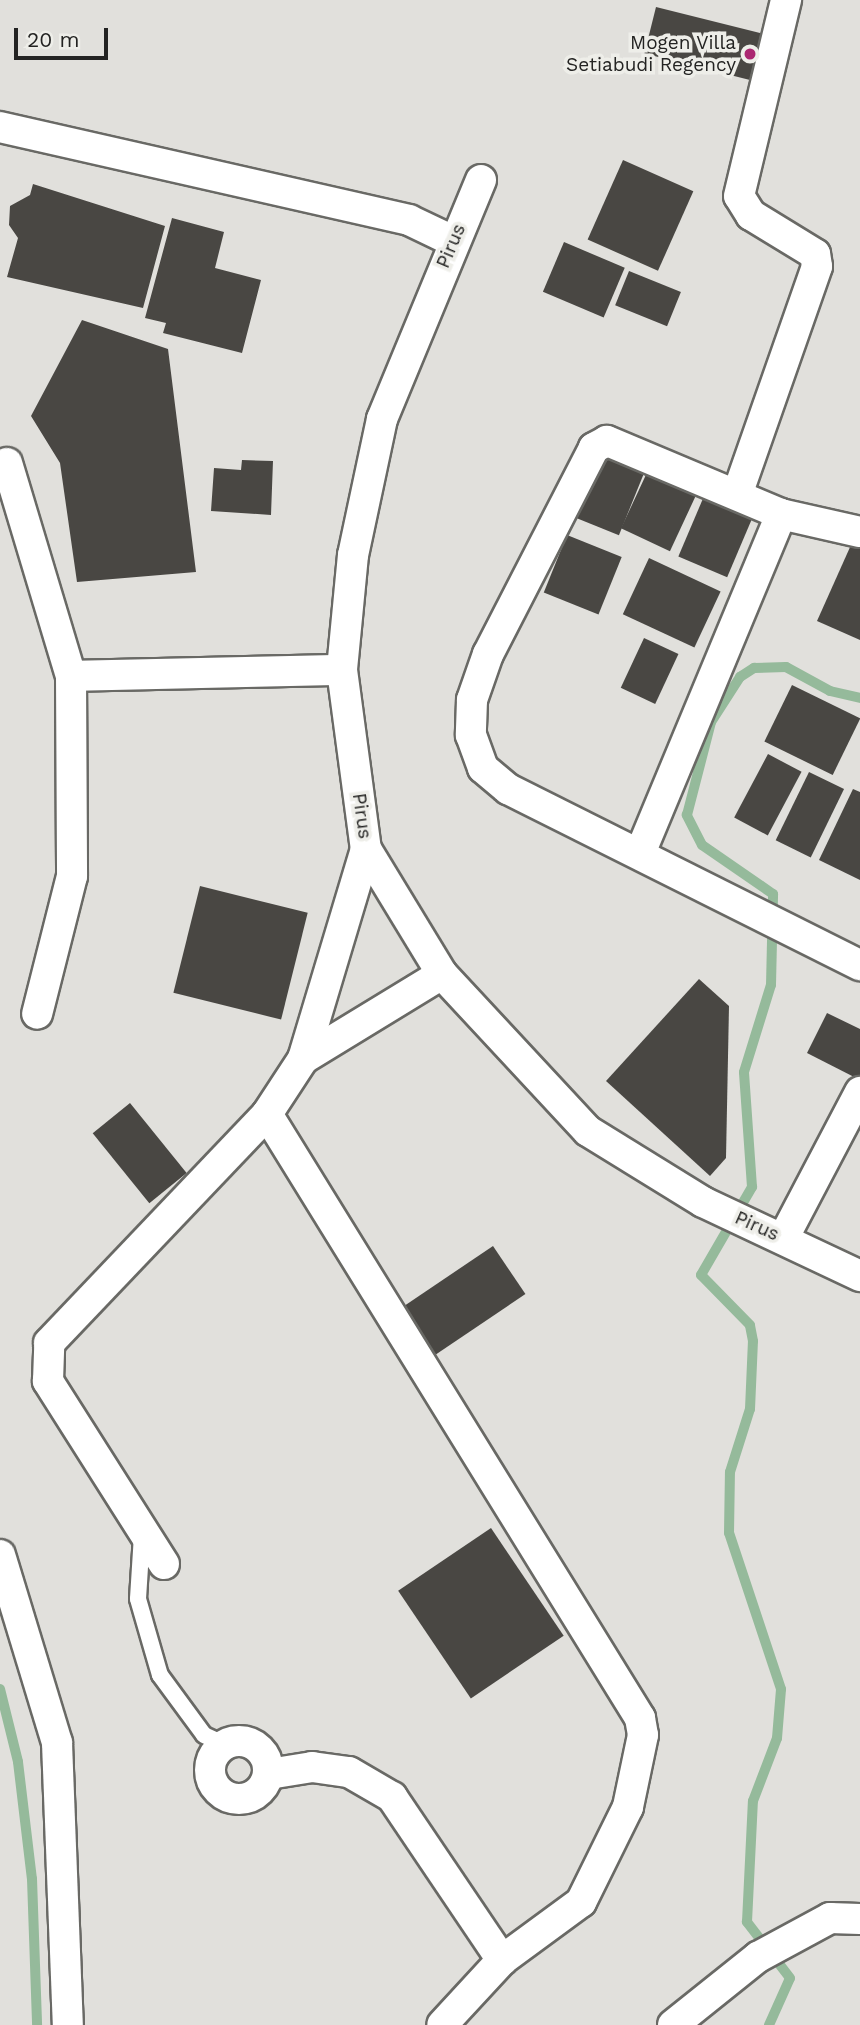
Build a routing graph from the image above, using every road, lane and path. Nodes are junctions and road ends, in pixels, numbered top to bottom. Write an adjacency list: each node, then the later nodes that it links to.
1 (786, 0): 6 (street)
2 (0, 127): 4 (street)
3 (481, 180): 4 (street, Pirus)
4 (453, 242): 9 (street, Pirus)
5 (7, 463): 10 (street)
6 (738, 492): 7 (street); 12 (street)
7 (781, 514): 8 (street); 12 (street)
8 (860, 532)
9 (342, 670): 10 (street); 11 (street, Pirus)
10 (71, 676): 15 (street)
11 (366, 849): 14 (street, Pirus); 16 (street)
12 (641, 851): 13 (street)
13 (860, 965)
14 (442, 974): 16 (street); 19 (street, Pirus)
15 (37, 1014)
16 (303, 1059): 18 (street)
17 (860, 1092): 19 (street)
18 (267, 1114): 21 (street); 27 (street)
19 (784, 1237): 20 (street, Pirus)
20 (860, 1276)
21 (142, 1530): 23 (street); 24 (lane)
22 (0, 1555): 28 (street)
23 (164, 1564)
24 (223, 1744): 25 (street); 25 (street)
25 (269, 1774): 27 (street)
26 (860, 1919): 30 (street)
27 (502, 1960): 29 (street)
28 (68, 2025)
29 (442, 2025)
30 (673, 2025)

